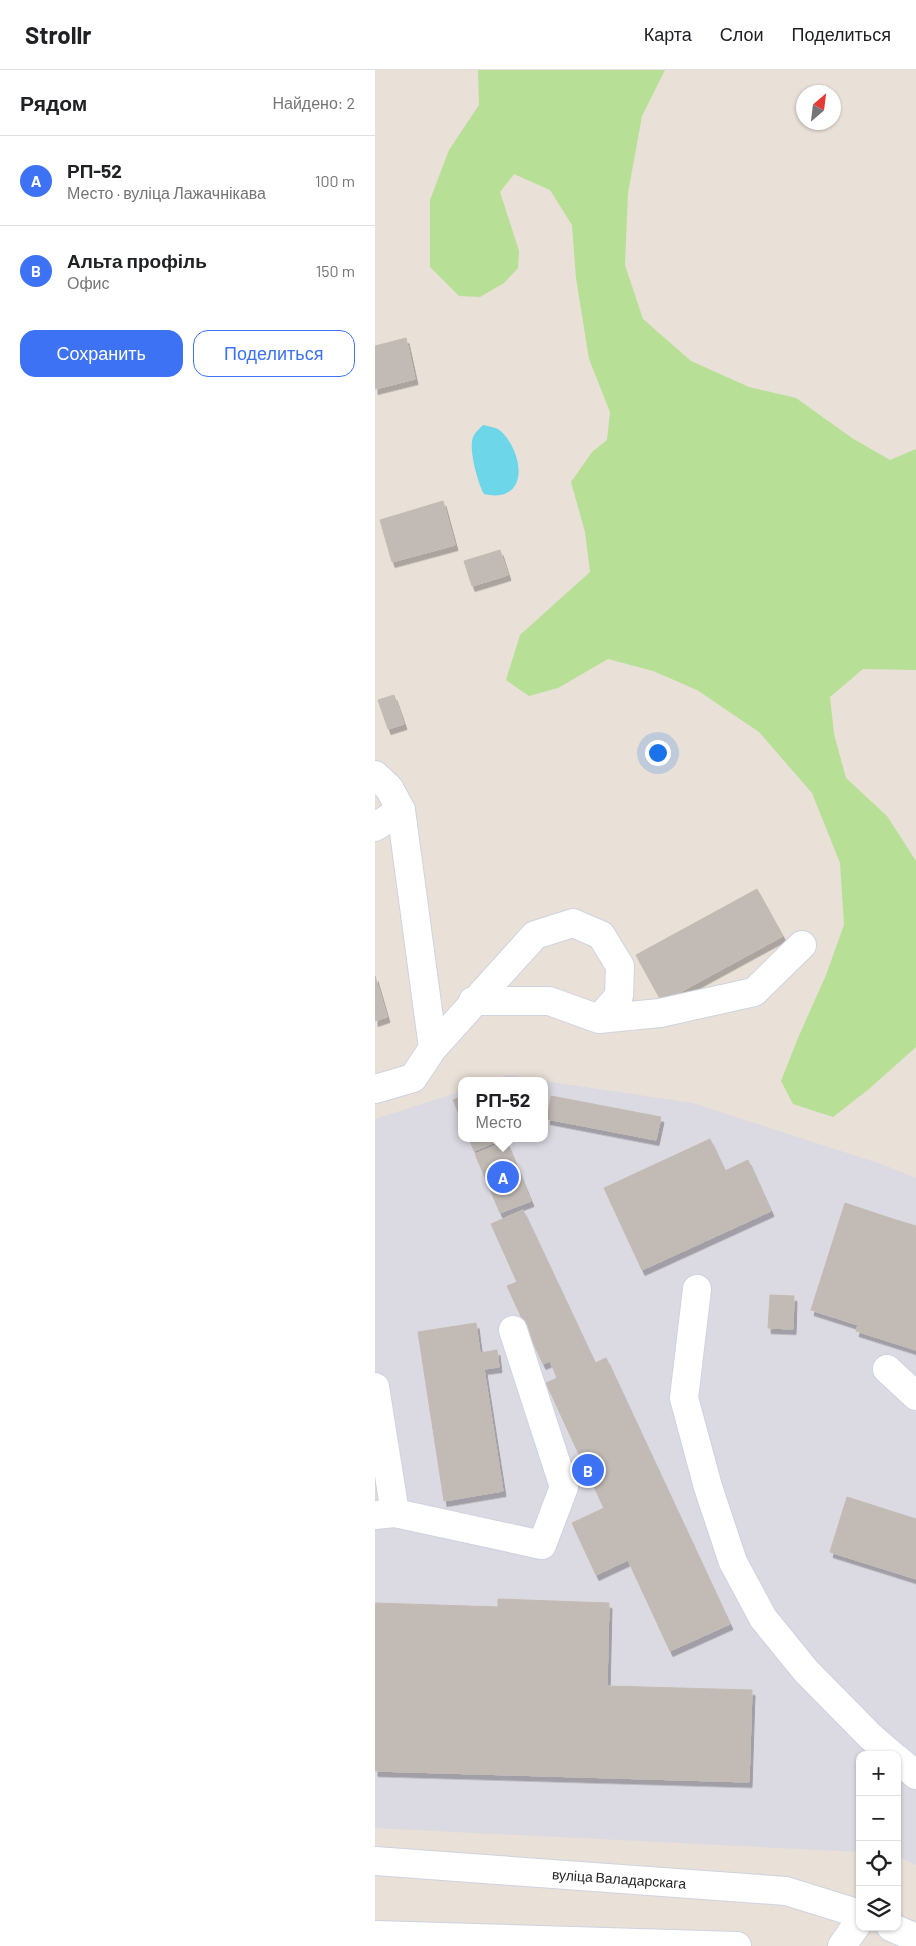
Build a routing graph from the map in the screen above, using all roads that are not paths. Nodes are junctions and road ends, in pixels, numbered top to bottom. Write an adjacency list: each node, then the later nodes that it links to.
1 (375, 775): 2 (street)
2 (401, 810): 3 (street); 7 (street)
3 (375, 827)
4 (802, 945): 6 (street)
5 (473, 1001): 6 (street); 6 (street); 7 (street)
6 (599, 1019)
7 (433, 1048): 8 (street)
8 (375, 1089)
9 (697, 1289): 15 (street)
10 (513, 1330): 14 (street)
11 (887, 1368): 13 (street)
12 (375, 1387): 14 (street)
13 (916, 1396)
14 (385, 1514)
15 (887, 1751)
16 (901, 1762): 17 (street)
17 (916, 1775)
18 (375, 1861): 19 (street, вуліца Валадарскага)
19 (856, 1913)
20 (856, 1926): 25 (street)
21 (900, 1931): 23 (street)
22 (375, 1935): 24 (street)
23 (916, 1938)
24 (737, 1946)
25 (843, 1946)

